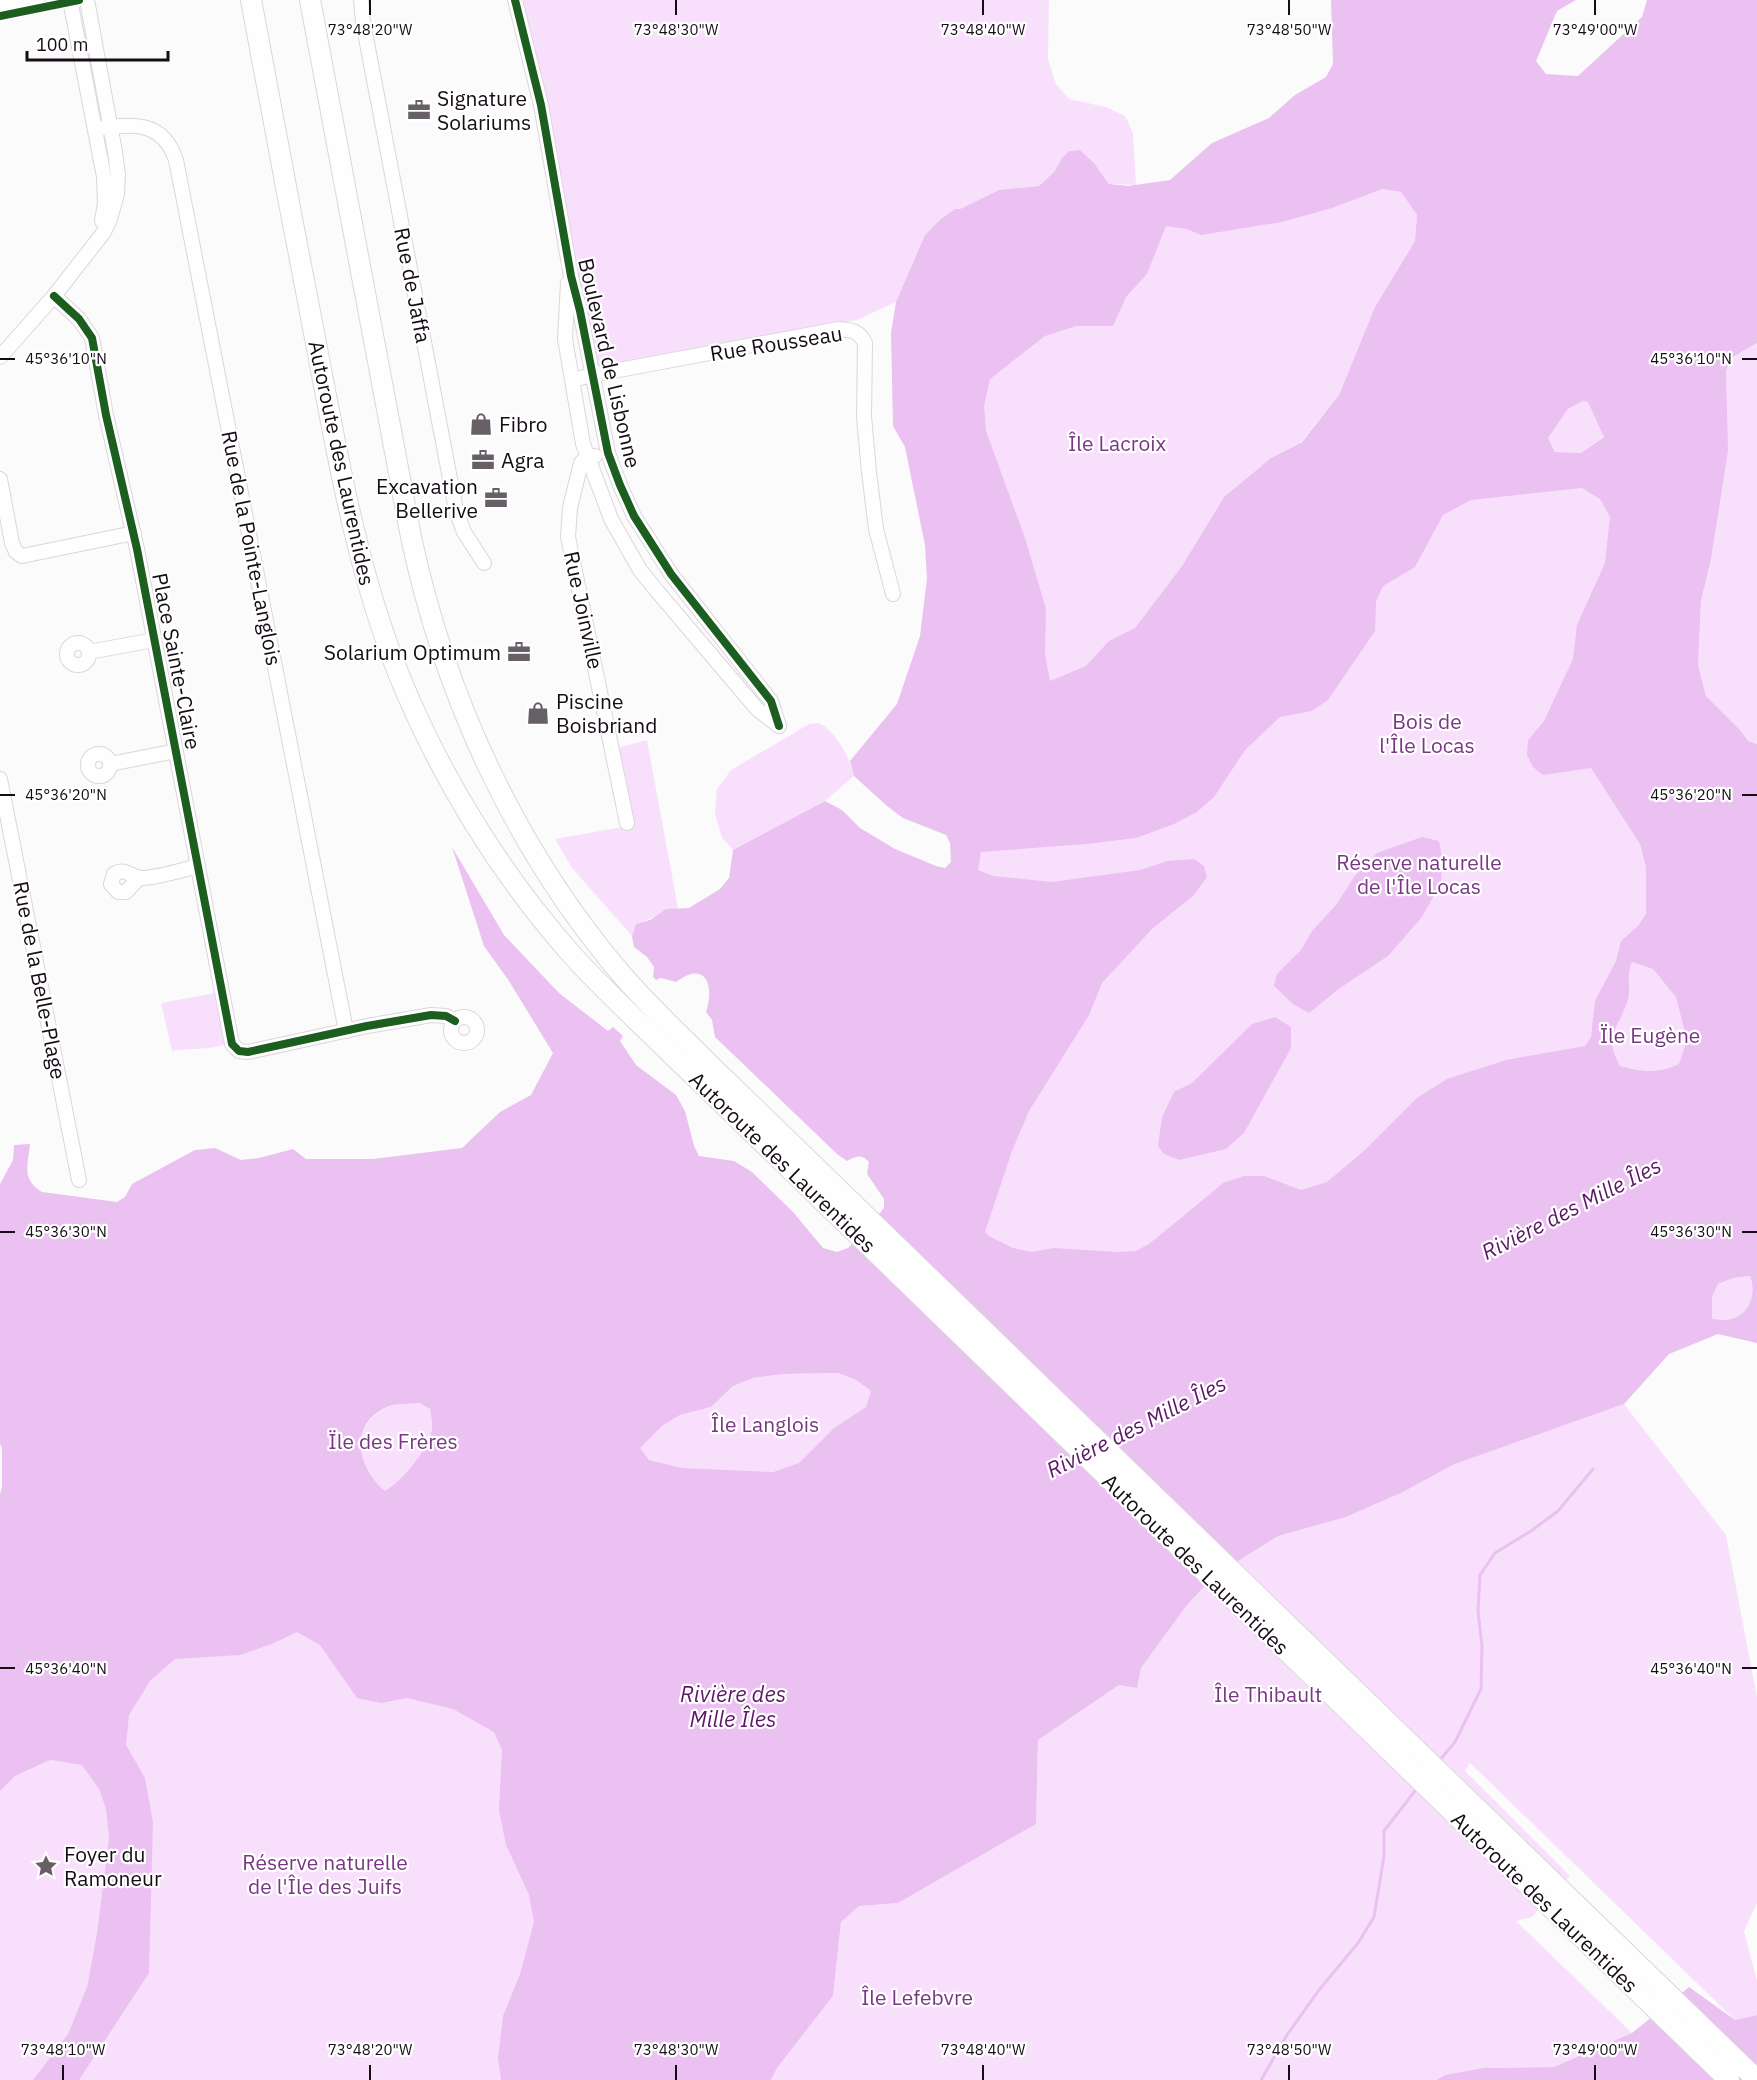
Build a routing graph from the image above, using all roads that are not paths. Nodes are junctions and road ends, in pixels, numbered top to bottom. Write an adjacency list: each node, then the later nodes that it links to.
1 (37, 0): 8 (street)
2 (70, 0): 10 (street)
3 (87, 0): 9 (street)
4 (251, 0): 36 (highway, Autoroute des Laurentides)
5 (310, 0): 36 (highway, Autoroute des Laurentides)
6 (361, 0): 21 (street, Rue de Jaffa)
7 (515, 0): 12 (street, Boulevard de Lisbonne)
8 (0, 7)
9 (111, 127): 10 (street, Rue de la Pointe-Langlois); 11 (street); 34 (street, Rue de la Pointe-Langlois)
10 (96, 129): 11 (street)
11 (87, 255): 13 (street)
12 (571, 276): 15 (street, Boulevard de Lisbonne); 16 (street, Boulevard de Lisbonne)
13 (54, 296): 14 (street); 20 (street, Place Sainte-Claire)
14 (0, 357)
15 (592, 375): 16 (street, Rue Rousseau); 17 (street, Boulevard de Lisbonne); 24 (street, Rue Rousseau)
16 (573, 380): 18 (street, Boulevard de Lisbonne)
17 (608, 453): 18 (street); 22 (street, Boulevard de Lisbonne)
18 (589, 458): 23 (street, Boulevard de Lisbonne); 30 (street, Rue Joinville)
19 (0, 479): 20 (street)
20 (134, 533): 25 (street, Place Sainte-Claire)
21 (484, 562)
22 (671, 574): 23 (street); 23 (street, Boulevard de Lisbonne)
23 (657, 591)
24 (893, 594)
25 (154, 640): 26 (street, Place Sainte-Claire); 27 (street, Place Sainte-Claire)
26 (89, 652)
27 (176, 751): 28 (street, Place Sainte-Claire); 31 (street, Place Sainte-Claire)
28 (110, 764)
29 (0, 779): 35 (street, Rue de la Belle-Plage)
30 (627, 823)
31 (198, 867): 32 (street); 34 (street, Place Sainte-Claire)
32 (139, 878)
33 (454, 1021): 34 (street)
34 (346, 1031)
35 (79, 1180)
36 (854, 1218): 37 (highway, Autoroute des Laurentides); 38 (highway, Autoroute des Laurentides)
37 (1729, 2080)
38 (1757, 2080)

